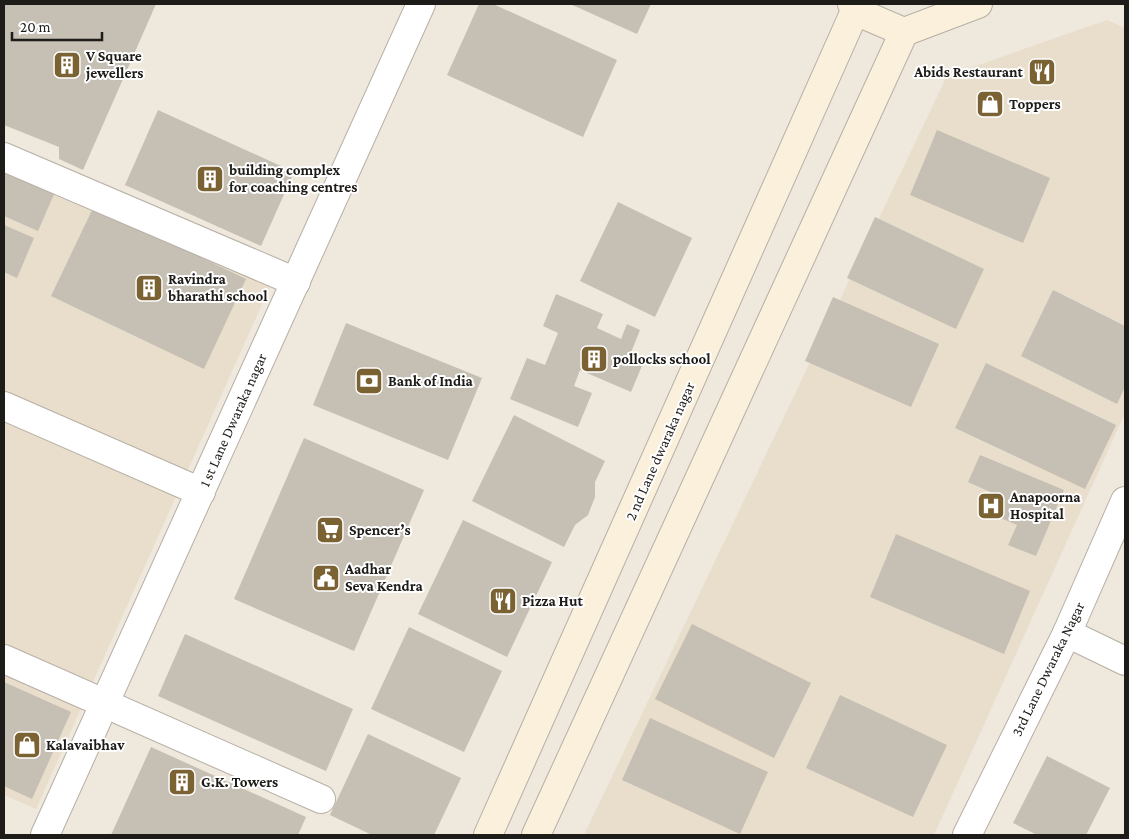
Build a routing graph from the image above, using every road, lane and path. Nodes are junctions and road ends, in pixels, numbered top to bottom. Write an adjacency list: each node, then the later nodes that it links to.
1 (422, 4): 6 (street, 1 st Lane Dwaraka nagar)
2 (978, 4): 4 (main road)
3 (854, 8): 4 (main road); 16 (main road, 2 nd Lane dwaraka nagar)
4 (904, 32): 17 (main road)
5 (4, 157): 6 (street)
6 (296, 282): 8 (street, 1 st Lane Dwaraka nagar)
7 (4, 406): 8 (street)
8 (201, 492): 13 (street, 1 st Lane Dwaraka nagar)
9 (1125, 501): 10 (street, 3rd Lane Dwaraka Nagar)
10 (1067, 632): 12 (street); 18 (street, 3rd Lane Dwaraka Nagar)
11 (4, 659): 13 (street)
12 (1125, 662)
13 (105, 704): 14 (street); 15 (street, 1 st Lane Dwaraka nagar)
14 (321, 799)
15 (45, 835)
16 (488, 835)
17 (536, 835)
18 (967, 835)

